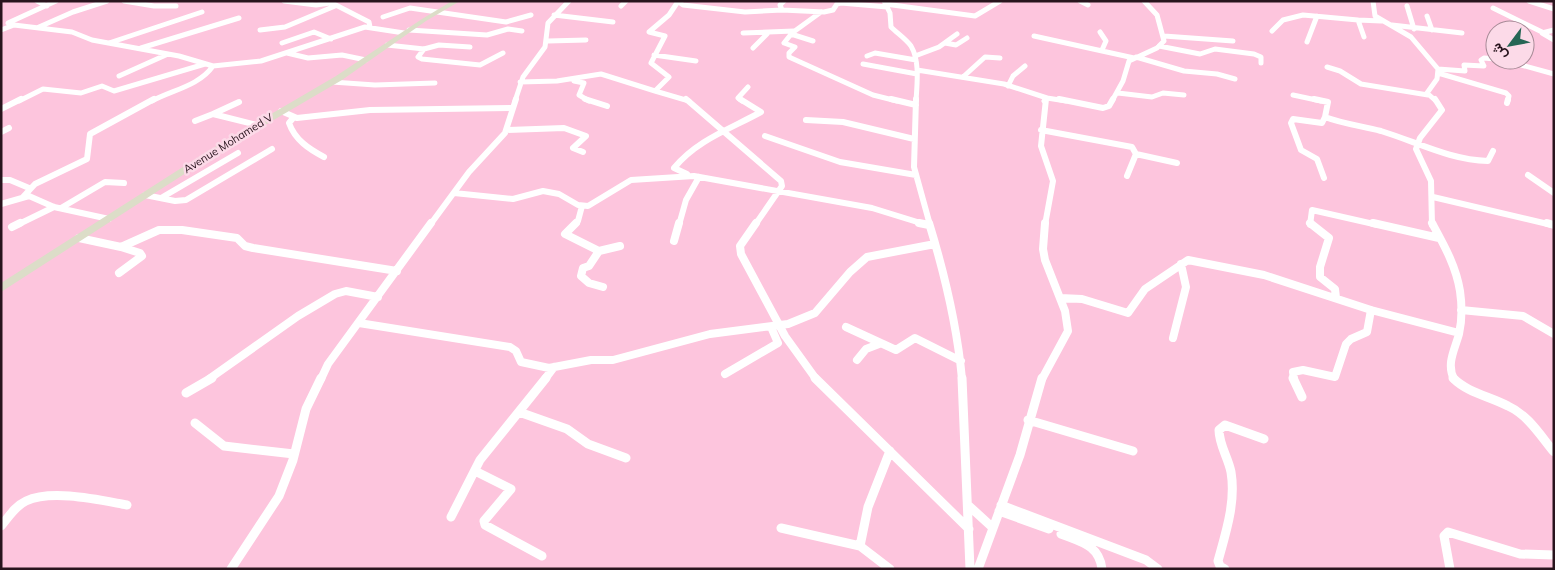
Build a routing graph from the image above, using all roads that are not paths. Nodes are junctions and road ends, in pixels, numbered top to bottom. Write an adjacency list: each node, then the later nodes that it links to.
1 (37, 1): 21 (street)
2 (56, 1): 21 (street)
3 (107, 1): 44 (street)
4 (124, 1): 22 (street)
5 (284, 1): 17 (street)
6 (569, 1): 31 (street)
7 (626, 1): 23 (street)
8 (784, 1): 28 (street)
9 (1000, 1): 18 (street)
10 (1080, 1): 19 (street)
11 (1144, 1): 61 (street)
12 (1373, 1): 40 (street)
13 (1529, 1): 20 (street)
14 (1550, 1): 20 (street)
15 (677, 2): 28 (street); 84 (street)
16 (838, 2): 18 (street); 30 (street)
17 (331, 4): 43 (street); 47 (street)
18 (886, 4): 87 (street)
19 (1088, 5)
20 (1541, 5): 27 (street)
21 (47, 6): 39 (street)
22 (176, 6)
23 (621, 6)
24 (1407, 6): 45 (street)
25 (450, 8): 32 (street); 35 (street); 50 (main road, Avenue Mohamed V)
26 (1494, 8): 54 (street)
27 (1554, 9)
28 (782, 10): 30 (street)
29 (202, 12): 73 (street)
30 (821, 12): 56 (street)
31 (554, 15): 38 (street); 67 (street)
32 (531, 16)
33 (1317, 16): 37 (street); 52 (street); 70 (street)
34 (1427, 16): 48 (street)
35 (383, 17)
36 (239, 18): 78 (street)
37 (1358, 20): 40 (street); 62 (street)
38 (613, 22)
39 (8, 23): 41 (street); 42 (street)
40 (1385, 23): 45 (street); 99 (street)
41 (1, 24)
42 (14, 25): 44 (street); 46 (street)
43 (370, 27): 50 (street); 64 (street)
44 (37, 28): 73 (street)
45 (1414, 29): 48 (street)
46 (1, 30)
47 (260, 30)
48 (1432, 30): 59 (street)
49 (1554, 30): 54 (street)
50 (407, 31): 51 (street); 74 (main road, Avenue Mohamed V)
51 (522, 31)
52 (1272, 31)
53 (1100, 32): 80 (street)
54 (1542, 32): 66 (street)
55 (743, 33): 57 (street)
56 (793, 33): 57 (street); 68 (street); 119 (street)
57 (767, 34): 77 (street)
58 (957, 34): 72 (street)
59 (1462, 34)
60 (1034, 36): 80 (street)
61 (1164, 36): 69 (street); 75 (street)
62 (1364, 37)
63 (966, 38): 72 (street)
64 (331, 39): 71 (street); 81 (street)
65 (586, 40): 67 (street)
66 (1554, 40)
67 (548, 41): 105 (street)
68 (813, 41)
69 (1233, 41)
70 (1307, 42)
71 (282, 43)
72 (945, 43): 87 (street)
73 (108, 44): 78 (street)
74 (386, 45): 79 (street); 90 (main road, Avenue Mohamed V)
75 (1159, 46): 86 (street); 92 (street)
76 (470, 47): 79 (street)
77 (753, 48)
78 (139, 49): 83 (street)
79 (421, 49): 82 (street)
80 (1102, 50): 86 (street)
81 (287, 53): 90 (street); 95 (street)
82 (504, 53)
83 (168, 54): 93 (street); 102 (street)
84 (654, 55): 91 (street); 111 (street)
85 (867, 56): 87 (street)
86 (1135, 57): 104 (street); 112 (street)
87 (915, 58): 100 (street)
88 (1000, 58): 103 (street)
89 (1485, 58): 99 (street)
90 (366, 60): 107 (main road, Avenue Mohamed V)
91 (696, 61)
92 (1261, 63)
93 (206, 64): 95 (street); 122 (street)
94 (863, 64): 100 (street)
95 (213, 66): 151 (street)
96 (1025, 66): 109 (street)
97 (1327, 66): 113 (street)
98 (1535, 69): 101 (street)
99 (1438, 71): 113 (street); 118 (street)
100 (917, 72): 103 (street); 119 (street)
101 (1554, 74)
102 (119, 76)
103 (963, 77): 109 (street)
104 (1235, 79)
105 (521, 80): 106 (street); 121 (street)
106 (565, 80): 111 (street); 120 (street)
107 (332, 82): 108 (street); 123 (main road, Avenue Mohamed V)
108 (435, 83)
109 (1008, 86): 116 (street)
110 (748, 87): 146 (street)
111 (657, 90): 199 (street)
112 (1118, 93): 114 (street); 116 (street)
113 (1428, 94): 136 (street)
114 (1184, 95)
115 (1293, 95): 126 (street)
116 (1047, 98): 132 (street)
117 (239, 102): 124 (street)
118 (1507, 103)
119 (916, 105): 135 (street)
120 (607, 106)
121 (513, 108): 125 (street); 131 (street)
122 (1, 109)
123 (281, 111): 125 (street); 129 (main road, Avenue Mohamed V)
124 (213, 114): 128 (street); 129 (street)
125 (294, 117): 142 (street)
126 (1325, 117): 136 (street); 148 (street)
127 (806, 120): 135 (street)
128 (195, 121)
129 (257, 125): 154 (main road, Avenue Mohamed V)
130 (10, 128): 133 (street)
131 (506, 130): 139 (street); 153 (street)
132 (1041, 130): 141 (street); 178 (street)
133 (1, 132)
134 (765, 136): 145 (street)
135 (914, 139): 145 (street)
136 (1416, 144): 138 (street); 156 (street)
137 (272, 149): 157 (street)
138 (1493, 151)
139 (583, 152)
140 (238, 153): 157 (street)
141 (1136, 154): 143 (street); 147 (street)
142 (324, 157)
143 (1177, 163)
144 (1528, 174): 152 (street)
145 (916, 175): 162 (street)
146 (696, 176): 159 (street); 162 (street); 167 (street)
147 (1127, 176)
148 (1324, 178)
149 (1, 180): 151 (street)
150 (124, 184): 160 (street)
151 (29, 188): 155 (street)
152 (1554, 193)
153 (454, 194): 159 (street); 173 (street)
154 (145, 195): 157 (street); 161 (main road, Avenue Mohamed V)
155 (23, 196): 158 (street); 160 (street)
156 (1433, 197): 163 (street); 166 (street)
157 (160, 198)
158 (1, 204)
159 (582, 206): 171 (street)
160 (58, 208): 161 (street); 164 (street)
161 (108, 219): 165 (main road, Avenue Mohamed V)
162 (929, 225): 168 (street)
163 (1553, 226)
164 (12, 227)
165 (79, 238): 170 (street); 175 (main road, Avenue Mohamed V)
166 (1439, 238): 179 (street); 181 (street)
167 (674, 241)
168 (935, 244): 183 (street); 190 (street)
169 (620, 246): 171 (street)
170 (121, 247): 173 (street); 174 (street)
171 (599, 251): 176 (street)
172 (1181, 264): 178 (street); 179 (street); 187 (street)
173 (397, 271): 177 (street)
174 (119, 273)
175 (3, 286)
176 (603, 287)
177 (378, 297): 182 (street); 193 (street)
178 (1060, 298): 196 (street)
179 (1336, 298): 180 (street)
180 (1371, 310): 185 (street); 194 (street)
181 (1461, 310): 185 (street); 186 (street)
182 (359, 322): 191 (street); 202 (street)
183 (773, 327): 191 (street); 192 (street)
184 (846, 327): 188 (street)
185 (1458, 333): 201 (street)
186 (1554, 334)
187 (1173, 338)
188 (879, 344): 189 (street); 190 (street)
189 (857, 360)
190 (961, 362): 206 (street)
191 (554, 367): 195 (street)
192 (725, 374)
193 (186, 393)
194 (1302, 397)
195 (519, 412): 203 (street); 204 (street)
196 (1028, 420): 200 (street); 207 (street)
197 (195, 423): 202 (street)
198 (1264, 439): 222 (street)
199 (890, 451): 212 (street); 213 (street)
200 (1133, 451)
201 (1554, 452)
202 (294, 454): 216 (street)
203 (626, 458)
204 (475, 471): 208 (street); 214 (street)
205 (127, 505): 209 (street)
206 (969, 506): 210 (street); 212 (street)
207 (1000, 508): 210 (street); 220 (street); 221 (street)
208 (451, 516)
209 (1, 526)
210 (992, 527): 219 (street)
211 (781, 528): 213 (street)
212 (969, 529): 218 (street)
213 (860, 546): 217 (street)
214 (542, 556)
215 (1554, 556): 223 (street)
216 (231, 569)
217 (890, 569)
218 (970, 569)
219 (978, 569)
220 (1102, 569)
221 (1158, 569)
222 (1226, 569)
223 (1450, 569)

